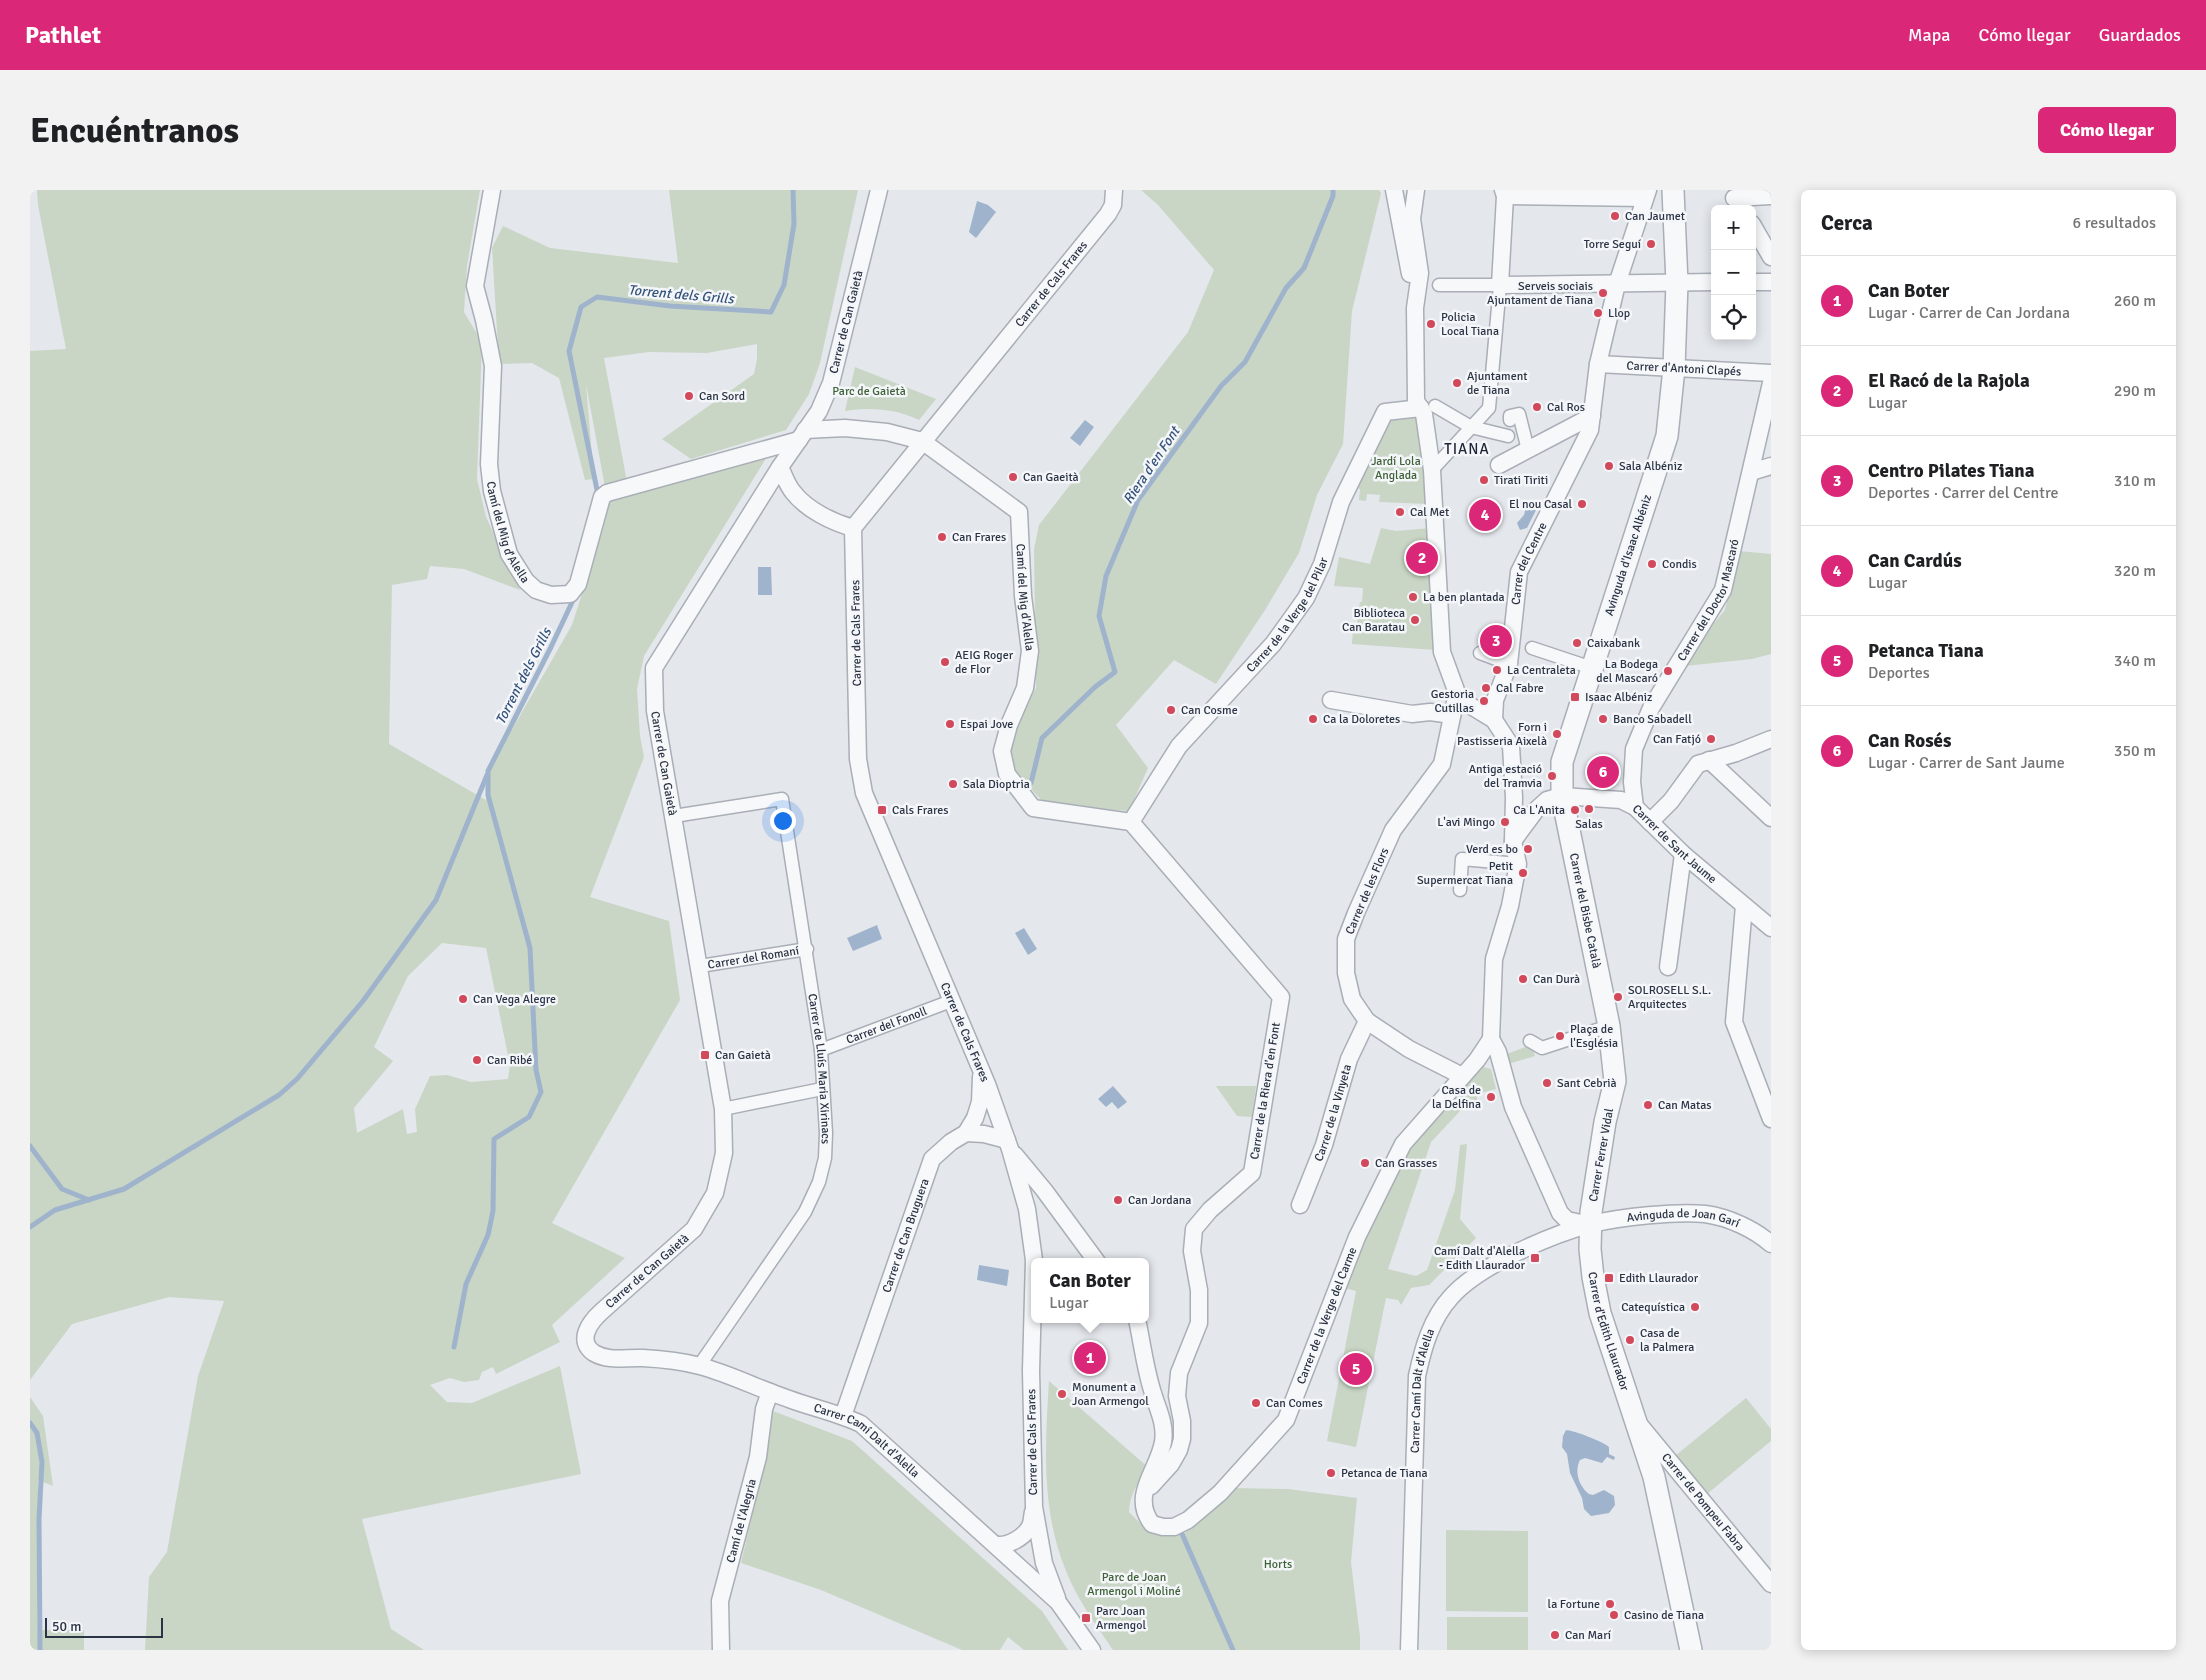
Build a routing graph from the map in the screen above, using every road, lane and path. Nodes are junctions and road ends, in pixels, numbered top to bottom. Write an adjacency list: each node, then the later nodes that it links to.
1 (492, 190): 29 (street, Camí del Mig d'Alella)
2 (879, 190): 29 (street, Carrer de Can Gaietà)
3 (1114, 190): 31 (street, Carrer de Cals Frares)
4 (1394, 190): 18 (street)
5 (1416, 190): 18 (street)
6 (1673, 190): 16 (street, Avinguda d'Isaac Albéniz)
7 (1504, 193): 8 (street); 20 (street)
8 (1646, 194): 17 (street, Carrer del Centre)
9 (1771, 196): 10 (street)
10 (1735, 199)
11 (1756, 231): 12 (street)
12 (1771, 257)
13 (1711, 282): 16 (street)
14 (1756, 282): 15 (street)
15 (1771, 282)
16 (1677, 283): 17 (street); 22 (street, Avinguda d'Isaac Albéniz)
17 (1616, 284): 20 (street); 21 (street, Carrer del Centre)
18 (1419, 285): 25 (street)
19 (1439, 285): 20 (street)
20 (1500, 285): 28 (street)
21 (1598, 364): 22 (street, Carrer d'Antoni Clapés); 26 (street, Carrer del Centre)
22 (1674, 368): 23 (street, Carrer d'Antoni Clapés); 42 (street, Avinguda d'Isaac Albéniz)
23 (1771, 373)
24 (1771, 382): 37 (street, Carrer del Doctor Mascaró)
25 (1428, 406): 28 (street); 36 (street); 53 (street, Carrer de la Verge del Pilar)
26 (1592, 416): 32 (street); 39 (street, Carrer del Centre)
27 (1510, 420): 32 (street)
28 (1472, 427): 30 (street); 36 (street)
29 (802, 435): 31 (street, Camí del Mig d'Alella); 35 (street, Carrer de Can Gaietà)
30 (1508, 436)
31 (922, 441): 38 (street, Carrer de Cals Frares); 53 (street, Camí del Mig d'Alella)
32 (1528, 450): 33 (street)
33 (1499, 465)
34 (1771, 466): 37 (street)
35 (780, 467): 38 (street); 51 (street, Carrer de Can Gaietà)
36 (1432, 470): 43 (street)
37 (1751, 472): 50 (street, Carrer del Doctor Mascaró)
38 (853, 528): 64 (street, Carrer de Cals Frares)
39 (1521, 643): 41 (street, Carrer del Centre); 42 (street)
40 (1480, 653): 41 (street)
41 (1509, 664): 46 (street, Carrer del Centre)
42 (1592, 668): 49 (street, Avinguda d'Isaac Albéniz)
43 (1457, 694): 45 (street, Carrer de les Flors); 46 (street)
44 (1331, 700): 45 (street)
45 (1452, 714): 65 (street, Carrer de les Flors)
46 (1494, 720): 55 (street)
47 (1771, 739): 48 (street)
48 (1709, 760): 52 (street); 54 (street)
49 (1562, 796): 50 (street, Carrer de Sant Jaume); 55 (street); 66 (street, Carrer del Bisbe Català)
50 (1635, 807): 54 (street, Carrer de Sant Jaume)
51 (674, 816): 61 (street, Carrer de Lluís Maria Xirinacs); 62 (street, Carrer de Can Gaietà)
52 (1771, 818)
53 (1131, 822): 89 (street, Carrer de la Riera d'en Font)
54 (1650, 822): 56 (street, Carrer de Sant Jaume)
55 (1513, 841): 57 (street)
56 (1683, 854): 59 (street, Carrer de Sant Jaume); 63 (street)
57 (1518, 864): 58 (street); 67 (street)
58 (1460, 890)
59 (1744, 906): 60 (street, Carrer de Sant Jaume); 74 (street)
60 (1771, 928)
61 (807, 949): 62 (street, Carrer del Romaní); 69 (street, Carrer de Lluís Maria Xirinacs)
62 (700, 966): 73 (street, Carrer de Can Gaietà)
63 (1668, 967)
64 (952, 1001): 69 (street, Carrer del Fonoll); 70 (street, Carrer de Cals Frares)
65 (1366, 1021): 71 (street, Carrer de les Flors); 77 (street, Carrer de la Vinyeta)
66 (1606, 1027): 68 (street); 78 (street, Carrer Ferrer Vidal)
67 (1491, 1039): 71 (street, Carrer de la Verge del Carme); 78 (street)
68 (1530, 1041)
69 (821, 1050): 72 (street, Carrer de Lluís Maria Xirinacs)
70 (981, 1070): 75 (street, Carrer de Can Bruguera); 76 (street, Carrer de Cals Frares)
71 (1462, 1076): 89 (street, Carrer de la Verge del Carme)
72 (822, 1089): 73 (street); 85 (street, Carrer de Lluís Maria Xirinacs)
73 (723, 1109): 84 (street, Carrer de Can Gaietà)
74 (1771, 1119)
75 (966, 1133): 76 (street); 87 (street, Carrer de Can Bruguera)
76 (1008, 1144): 80 (street, Carrer de Cals Frares); 81 (street)
77 (1300, 1205)
78 (1590, 1225): 79 (street, Avinguda de Joan Garí); 88 (street, Carrer d'Edith Llaurador); 96 (street, Carrer Camí Dalt d'Alella)
79 (1771, 1244)
80 (1034, 1258)
81 (1094, 1258)
82 (1032, 1323): 90 (street, Carrer de Cals Frares)
83 (1138, 1323): 89 (street)
84 (585, 1336): 85 (street, Carrer Camí Dalt d'Alella)
85 (699, 1366): 86 (street, Carrer Camí Dalt d'Alella)
86 (770, 1392): 87 (street, Carrer Camí Dalt d'Alella); 94 (street, Camí de l'Alegria)
87 (844, 1416): 91 (street, Carrer Camí Dalt d'Alella)
88 (1636, 1420): 92 (street, Carrer de Pompeu Fabra); 97 (street, Carrer d'Edith Llaurador)
89 (1144, 1493)
90 (1034, 1507): 91 (street, Carrer de Cals Frares); 93 (street, Carrer de Cals Frares)
91 (997, 1545): 93 (street, Carrer Camí Dalt d'Alella)
92 (1771, 1584)
93 (1058, 1602): 95 (street, Carrer Camí Dalt d'Alella)
94 (721, 1650)
95 (1092, 1650)
96 (1409, 1650)
97 (1691, 1650)

